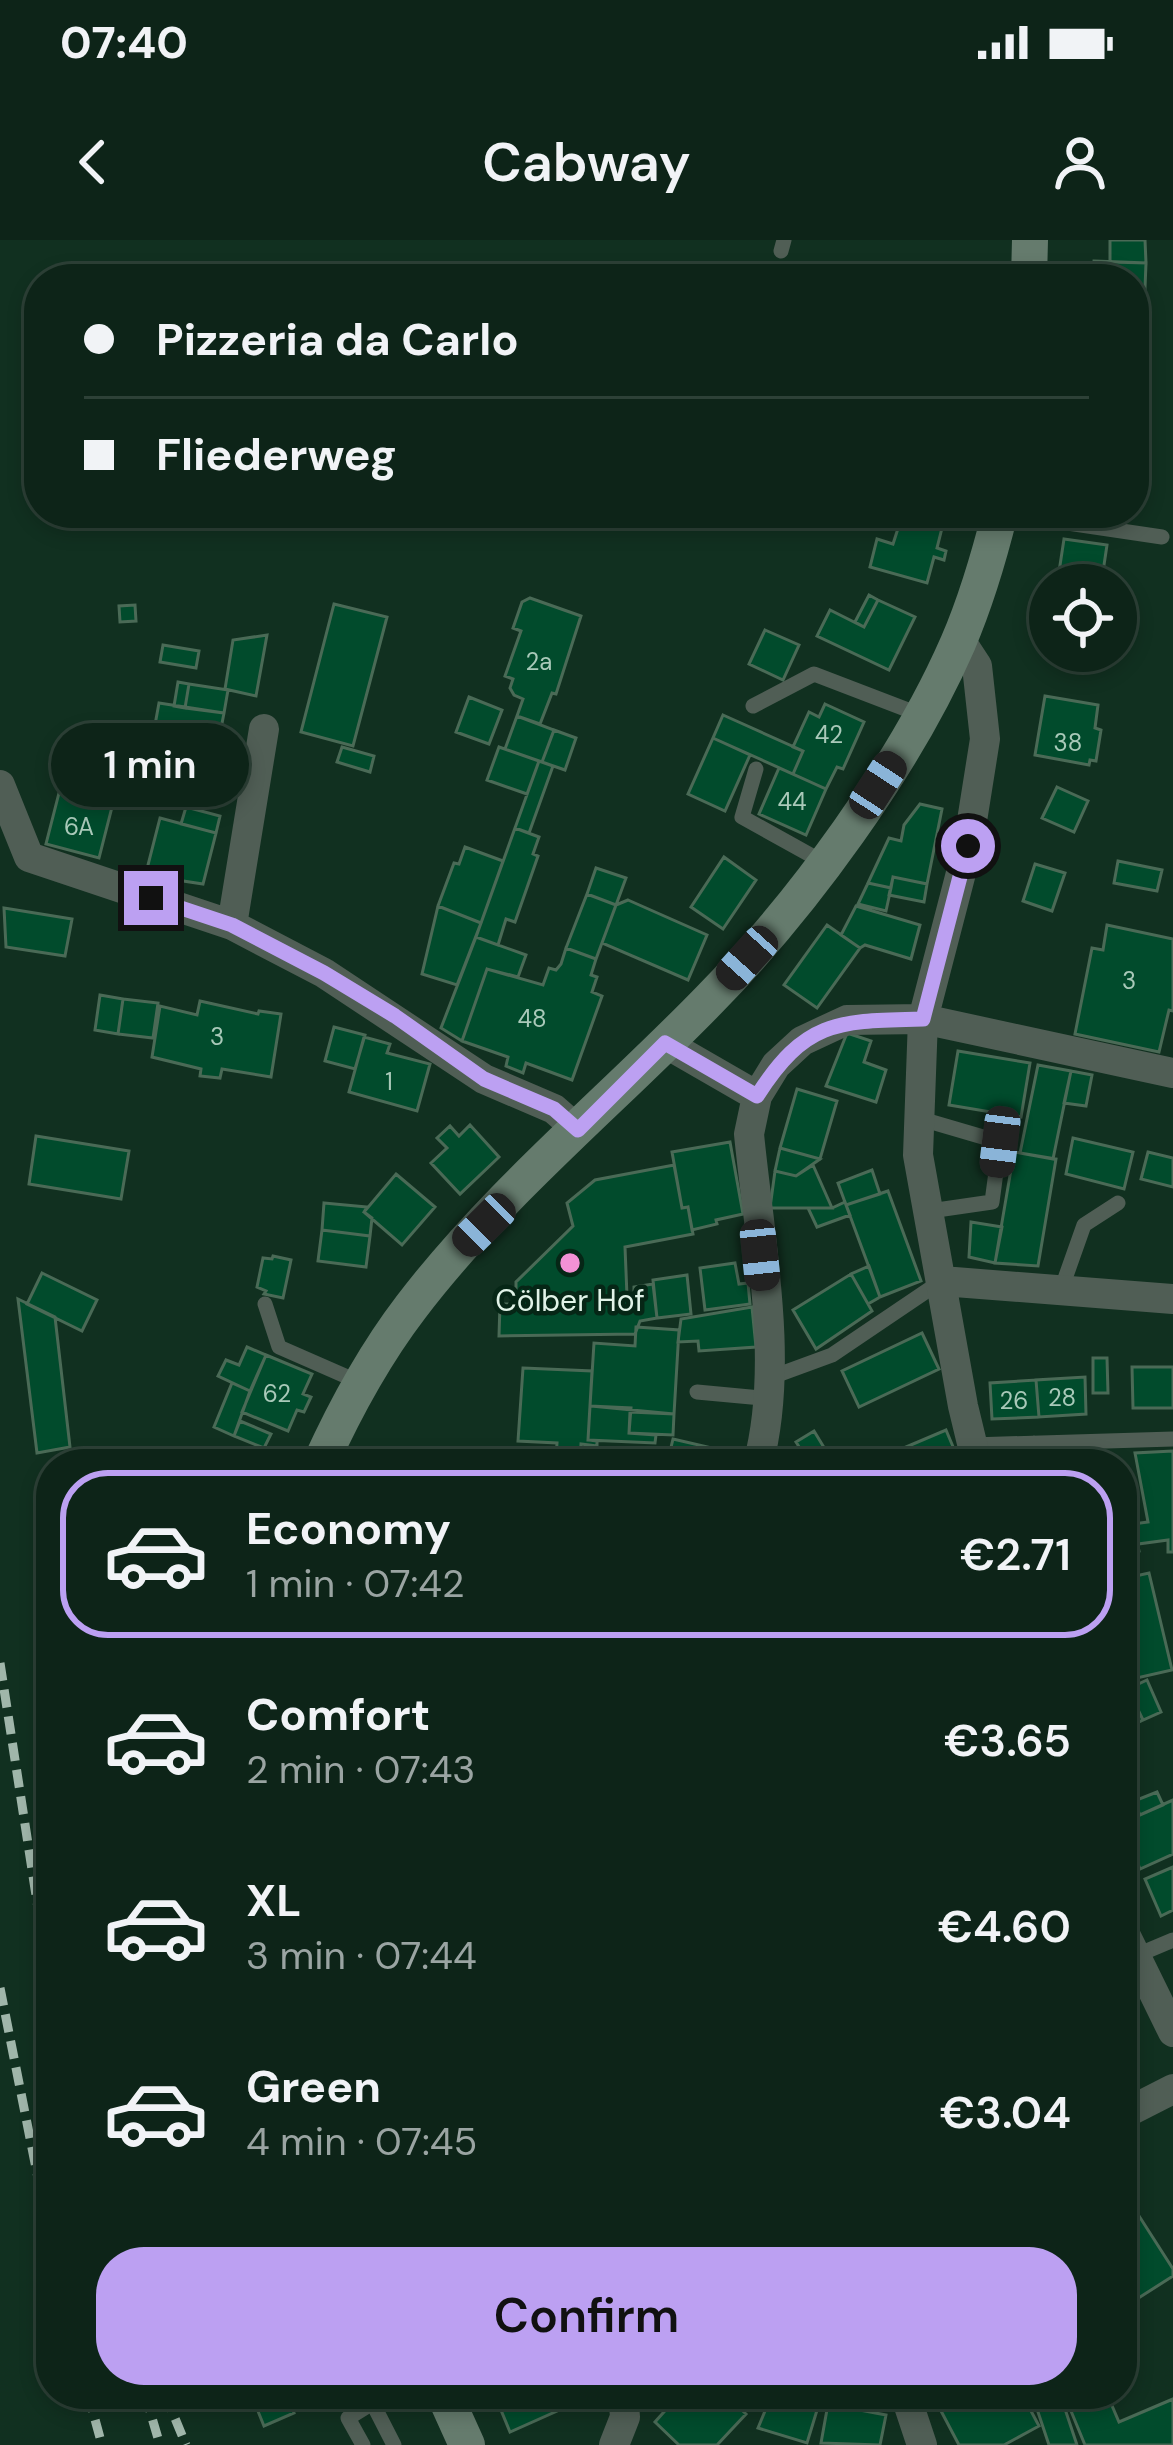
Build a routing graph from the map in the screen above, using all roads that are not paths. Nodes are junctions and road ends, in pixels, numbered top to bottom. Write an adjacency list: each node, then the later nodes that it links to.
1 (995, 528): 4 (main road)
2 (1101, 528): 3 (lane)
3 (1162, 537)
4 (960, 640): 6 (main road); 12 (street)
5 (753, 706): 6 (lane)
6 (921, 715): 10 (main road)
7 (264, 728): 11 (street)
8 (756, 770): 10 (lane)
9 (0, 785): 11 (street)
10 (823, 862): 13 (main road)
11 (232, 925): 17 (street)
12 (923, 1019): 14 (street); 15 (street); 16 (street)
13 (665, 1043): 15 (street); 17 (main road)
14 (1173, 1073)
15 (757, 1096): 25 (street)
16 (918, 1118): 19 (street); 19 (lane)
17 (578, 1130): 24 (main road)
18 (1118, 1203): 21 (lane)
19 (930, 1210): 20 (street)
20 (942, 1280): 21 (street); 25 (lane); 31 (street)
21 (1061, 1290): 22 (street)
22 (1173, 1299)
23 (265, 1304): 24 (lane)
24 (362, 1383): 29 (main road)
25 (771, 1388): 26 (lane); 30 (street)
26 (697, 1392)
27 (1173, 1439): 28 (lane)
28 (1034, 1443): 32 (lane); 33 (lane)
29 (328, 1449)
30 (762, 1449)
31 (974, 1449)
32 (1004, 1449)
33 (1040, 1449)
34 (1173, 1940): 35 (lane)
35 (1137, 1942)
36 (1137, 1954): 37 (street)
37 (1165, 1995): 38 (street)
38 (1173, 2032)
39 (1173, 2089): 40 (street)
40 (1137, 2108)
41 (362, 2409): 45 (lane)
42 (383, 2409): 46 (lane)
43 (451, 2409): 47 (main road)
44 (910, 2409): 48 (street)
45 (363, 2445)
46 (394, 2445)
47 (467, 2445)
48 (922, 2445)

